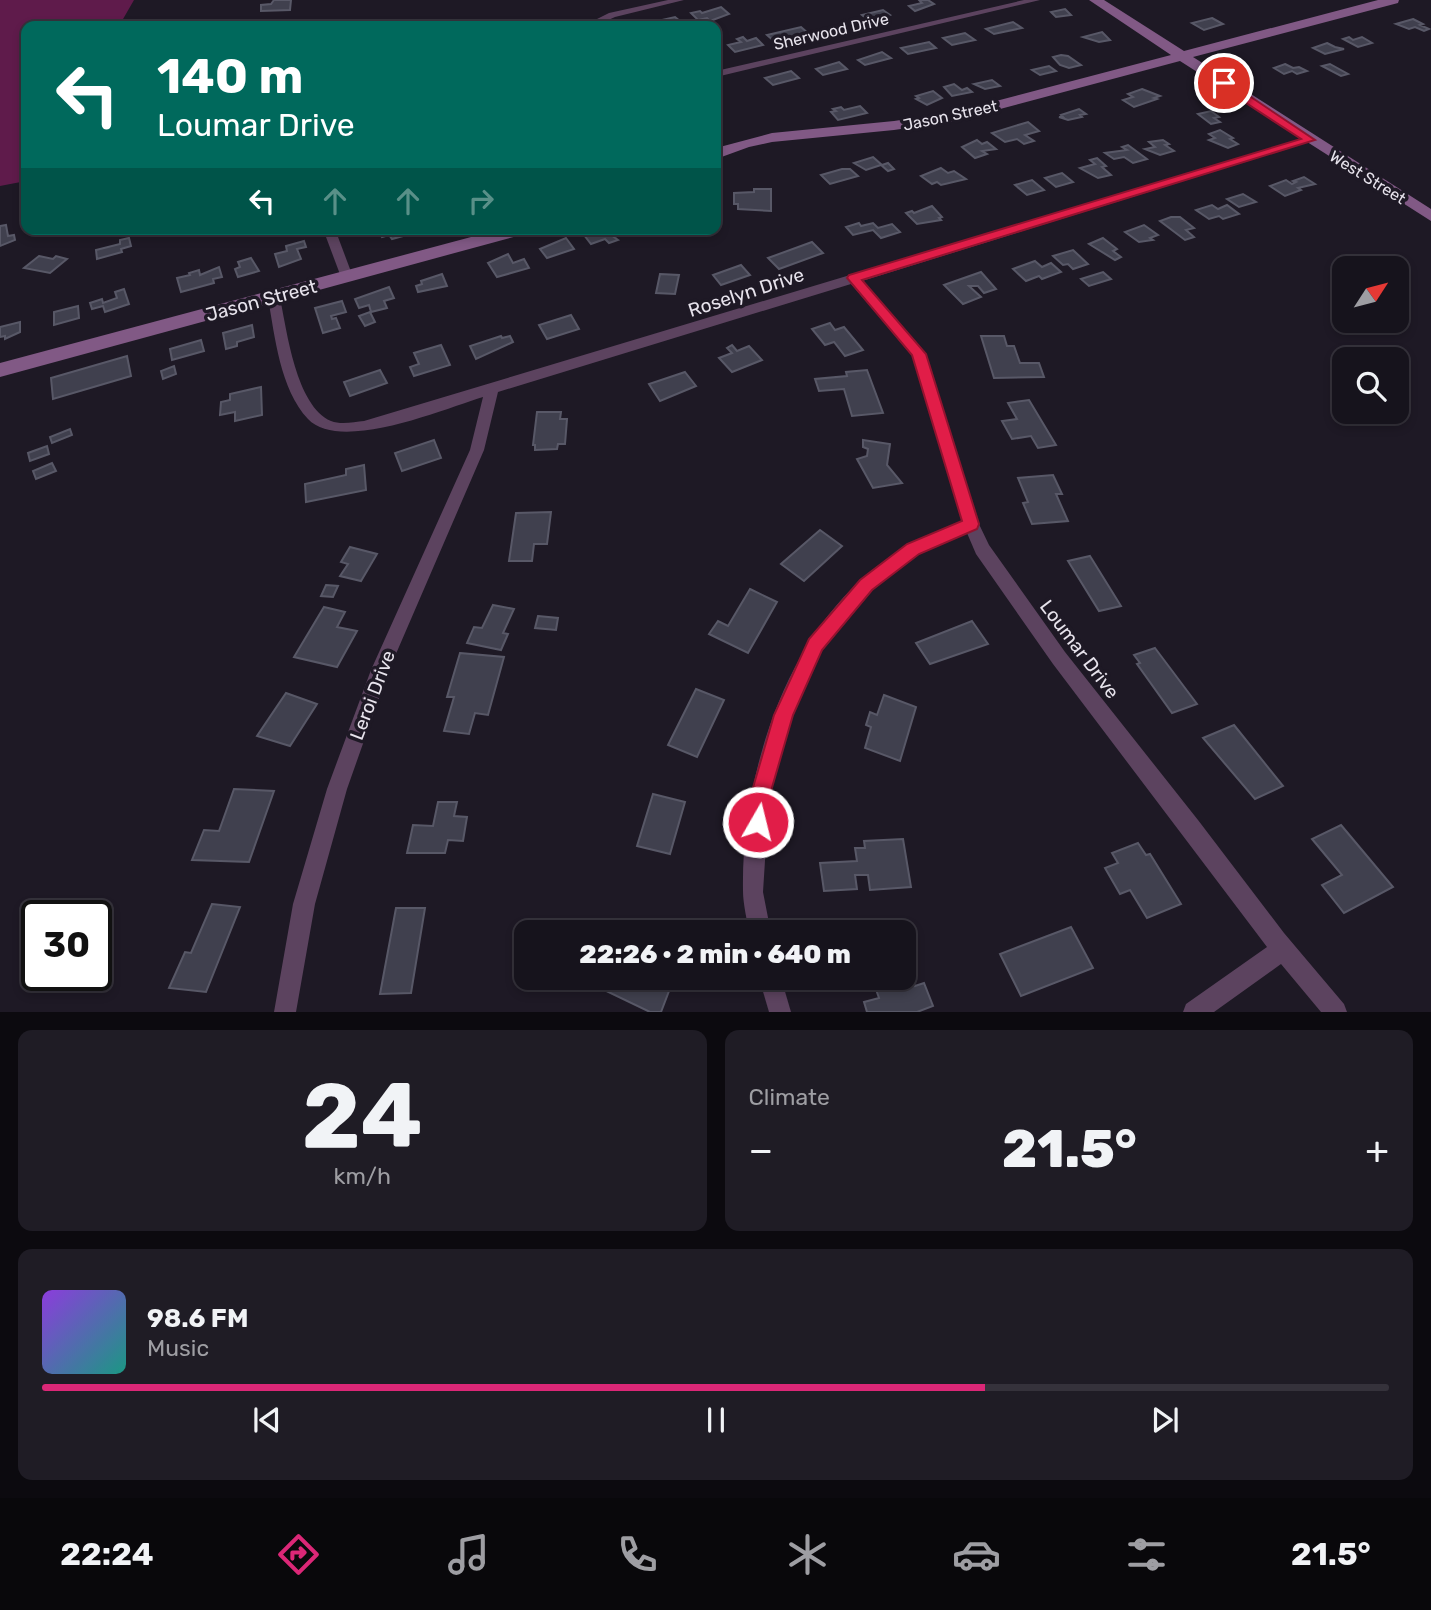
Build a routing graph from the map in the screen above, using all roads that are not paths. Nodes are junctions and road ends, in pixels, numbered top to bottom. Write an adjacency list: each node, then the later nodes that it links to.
1 (680, 0): 5 (street)
2 (1036, 0): 7 (street, Sherwood Drive)
3 (1095, 0): 6 (street, West Street)
4 (1393, 0): 6 (street, Jason Street)
5 (599, 21)
6 (1181, 55): 8 (street, West Street); 9 (street, Jason Street)
7 (721, 73)
8 (1310, 140): 10 (street, West Street); 14 (street, Roselyn Drive)
9 (721, 152)
10 (1431, 216)
11 (331, 235): 13 (street)
12 (500, 235): 13 (street, Jason Street)
13 (347, 277): 15 (street, Jason Street)
14 (853, 278): 17 (street, Roselyn Drive); 18 (street, Loumar Drive)
15 (274, 298): 16 (street, Jason Street); 17 (street, Roselyn Drive)
16 (0, 370)
17 (492, 389): 22 (street, Leroi Drive)
18 (971, 524): 19 (street); 20 (street, Loumar Drive)
19 (758, 920)
20 (1283, 949): 24 (street); 25 (street, Loumar Drive)
21 (774, 990): 23 (street)
22 (285, 1012)
23 (780, 1012)
24 (1194, 1012)
25 (1336, 1012)

